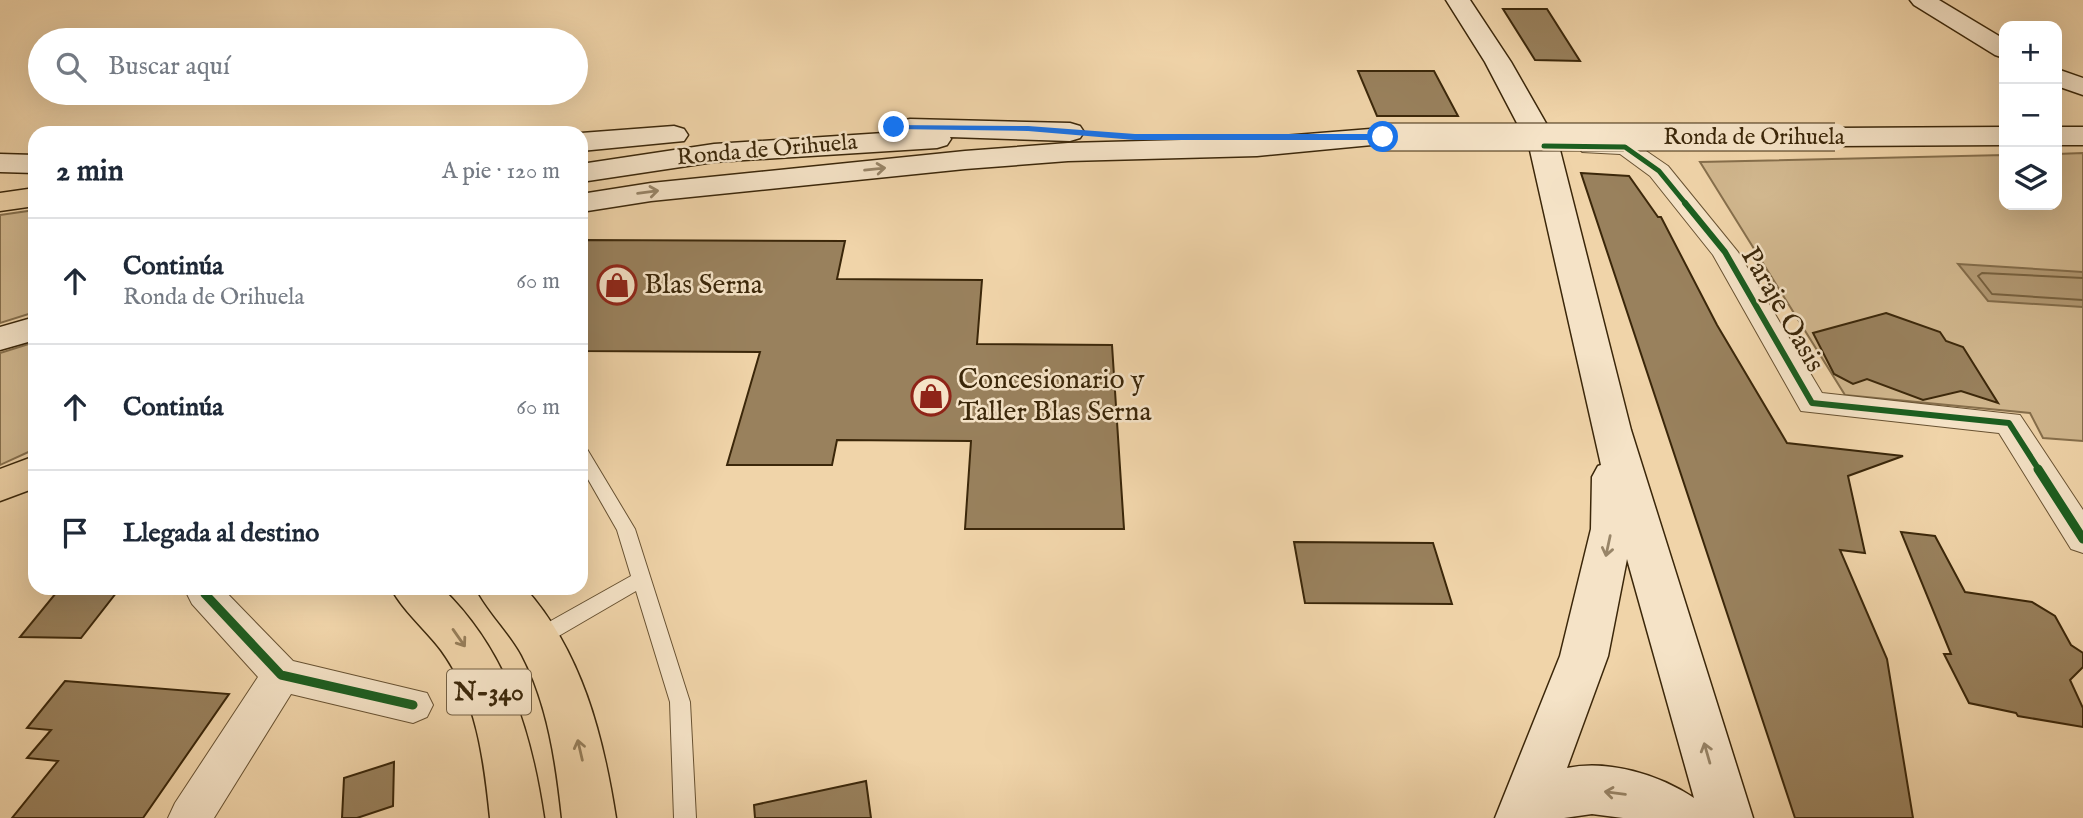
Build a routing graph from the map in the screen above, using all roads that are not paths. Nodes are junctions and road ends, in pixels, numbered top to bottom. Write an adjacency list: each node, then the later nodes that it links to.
1 (1923, 0): 3 (main road)
2 (1464, 4): 14 (main road)
3 (1994, 44)
4 (2062, 78): 5 (main road)
5 (2083, 87)
6 (1999, 119): 7 (main road)
7 (1928, 135): 8 (main road, Ronda de Orihuela); 12 (main road, Ronda de Orihuela, bridge)
8 (1999, 136)
9 (2062, 136): 10 (main road)
10 (2083, 136)
11 (1135, 137): 12 (main road, Ronda de Orihuela); 13 (main road); 17 (main road, Ronda de Orihuela)
12 (1383, 137): 20 (main road, one-way to 12)
13 (589, 140)
14 (1544, 146): 23 (main road); 29 (street, Paraje Oasis)
15 (0, 163): 16 (main road)
16 (28, 163)
17 (588, 172)
18 (28, 198): 19 (highway)
19 (0, 202)
20 (588, 202)
21 (28, 330): 22 (main road)
22 (0, 339)
23 (1611, 430): 37 (main road, one-way to 37); 43 (main road, one-way to 23)
24 (588, 465): 30 (lane)
25 (28, 474): 26 (highway)
26 (0, 486)
27 (28, 494): 28 (highway)
28 (0, 496)
29 (2083, 539)
30 (641, 579): 34 (lane); 41 (lane)
31 (206, 595): 35 (street)
32 (421, 595): 39 (highway, N-340, one-way to 39)
33 (504, 595): 34 (highway, N-340)
34 (538, 638): 40 (highway, N-340, one-way to 34)
35 (281, 675): 36 (street); 38 (street)
36 (412, 705)
37 (1523, 815): 42 (main road, one-way to 37)
38 (190, 818)
39 (517, 818)
40 (589, 818)
41 (685, 818)
42 (1678, 818)
43 (1726, 818)

